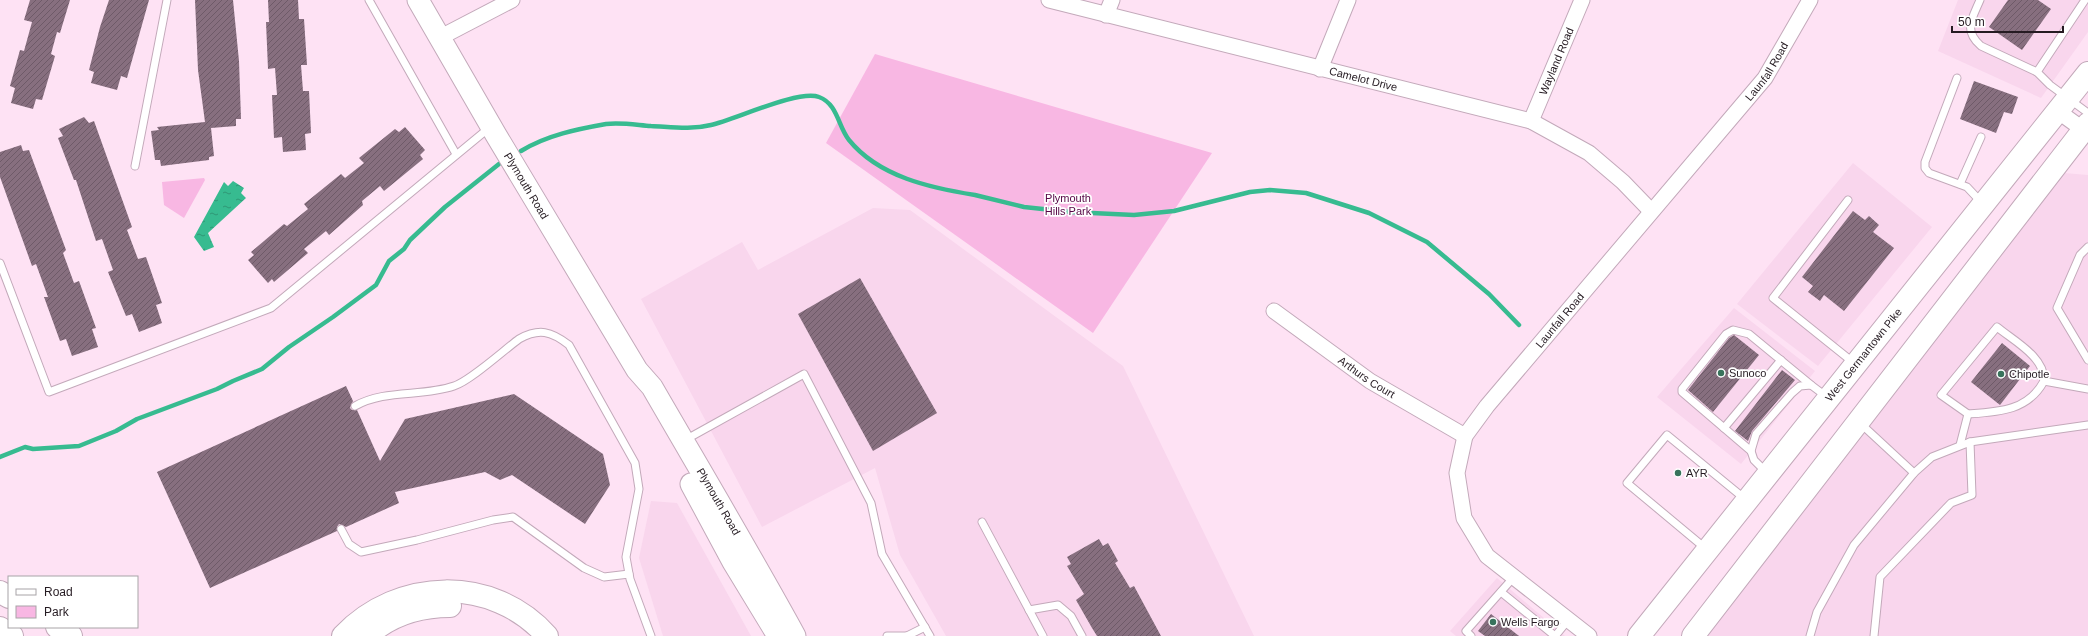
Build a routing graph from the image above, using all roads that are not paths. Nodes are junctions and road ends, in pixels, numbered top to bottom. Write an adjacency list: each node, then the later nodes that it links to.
1 (167, 0): 24 (lane)
2 (369, 0): 23 (lane)
3 (418, 0): 13 (main road, Plymouth Road)
4 (512, 0): 13 (street)
5 (1050, 0): 12 (street, Camelot Drive)
6 (1112, 0): 12 (street)
7 (1348, 0): 14 (street)
8 (1582, 0): 19 (street, Wayland Road)
9 (1810, 0): 28 (street, Launfall Road)
10 (1980, 0): 15 (lane)
11 (2085, 0): 15 (lane)
12 (1106, 15): 14 (street, Camelot Drive)
13 (439, 38): 21 (main road, Plymouth Road)
14 (1320, 69): 19 (street, Camelot Drive)
15 (2037, 72): 18 (lane)
16 (2088, 73): 18 (main road, West Germantown Pike)
17 (1958, 78): 25 (lane)
18 (2063, 105): 20 (street); 27 (main road, West Germantown Pike)
19 (1531, 121): 28 (street, Camelot Drive)
20 (2087, 125): 42 (main road)
21 (490, 126): 23 (lane); 35 (main road, Plymouth Road)
22 (1981, 137): 25 (lane)
23 (456, 154): 30 (lane)
24 (135, 166)
25 (1960, 184): 27 (lane)
26 (1848, 200): 34 (lane)
27 (1984, 205): 34 (main road, West Germantown Pike)
28 (1651, 211): 45 (street, Launfall Road)
29 (2088, 247): 33 (lane)
30 (0, 263)
31 (1274, 311): 45 (street, Arthurs Court)
32 (1781, 360): 37 (lane); 44 (lane); 44 (lane)
33 (2088, 360)
34 (1856, 364): 39 (main road, West Germantown Pike)
35 (637, 370): 46 (main road, Plymouth Road); 71 (main road, Plymouth Road)
36 (2044, 381): 38 (lane); 41 (lane); 41 (lane)
37 (1811, 385): 39 (lane); 49 (lane)
38 (2088, 389)
39 (1829, 398): 51 (main road, West Germantown Pike)
40 (355, 406): 56 (lane)
41 (1968, 414): 48 (lane)
42 (1859, 422): 50 (lane); 82 (main road)
43 (2088, 425): 47 (lane)
44 (1724, 428): 49 (lane)
45 (1465, 436): 57 (street, Launfall Road)
46 (683, 441): 61 (lane); 72 (main road, Plymouth Road)
47 (1970, 442): 48 (lane); 84 (lane)
48 (1960, 445): 50 (lane)
49 (1751, 451): 51 (lane)
50 (1914, 473): 83 (lane)
51 (1768, 474): 52 (main road, West Germantown Pike)
52 (1747, 501): 55 (main road, West Germantown Pike); 55 (lane)
53 (982, 522): 59 (lane)
54 (341, 529): 56 (lane)
55 (1708, 550): 81 (main road, West Germantown Pike)
56 (629, 574): 70 (lane)
57 (1513, 578): 58 (lane); 60 (street, Launfall Road)
58 (1501, 592): 78 (lane); 79 (lane)
59 (1029, 610): 76 (lane); 77 (lane)
60 (1569, 619): 79 (lane); 80 (street, Launfall Road)
61 (925, 627): 74 (lane); 75 (lane)
62 (0, 628): 64 (main road)
63 (58, 628): 65 (main road)
64 (12, 636)
65 (71, 636)
66 (343, 636): 69 (main road)
67 (367, 636): 68 (main road)
68 (529, 636)
69 (548, 636)
70 (651, 636)
71 (778, 636)
72 (795, 636)
73 (887, 636): 74 (lane)
74 (908, 636)
75 (930, 636)
76 (1043, 636)
77 (1082, 636)
78 (1472, 636)
79 (1556, 636)
80 (1589, 636)
81 (1639, 636)
82 (1693, 636)
83 (1810, 636)
84 (1874, 636)

